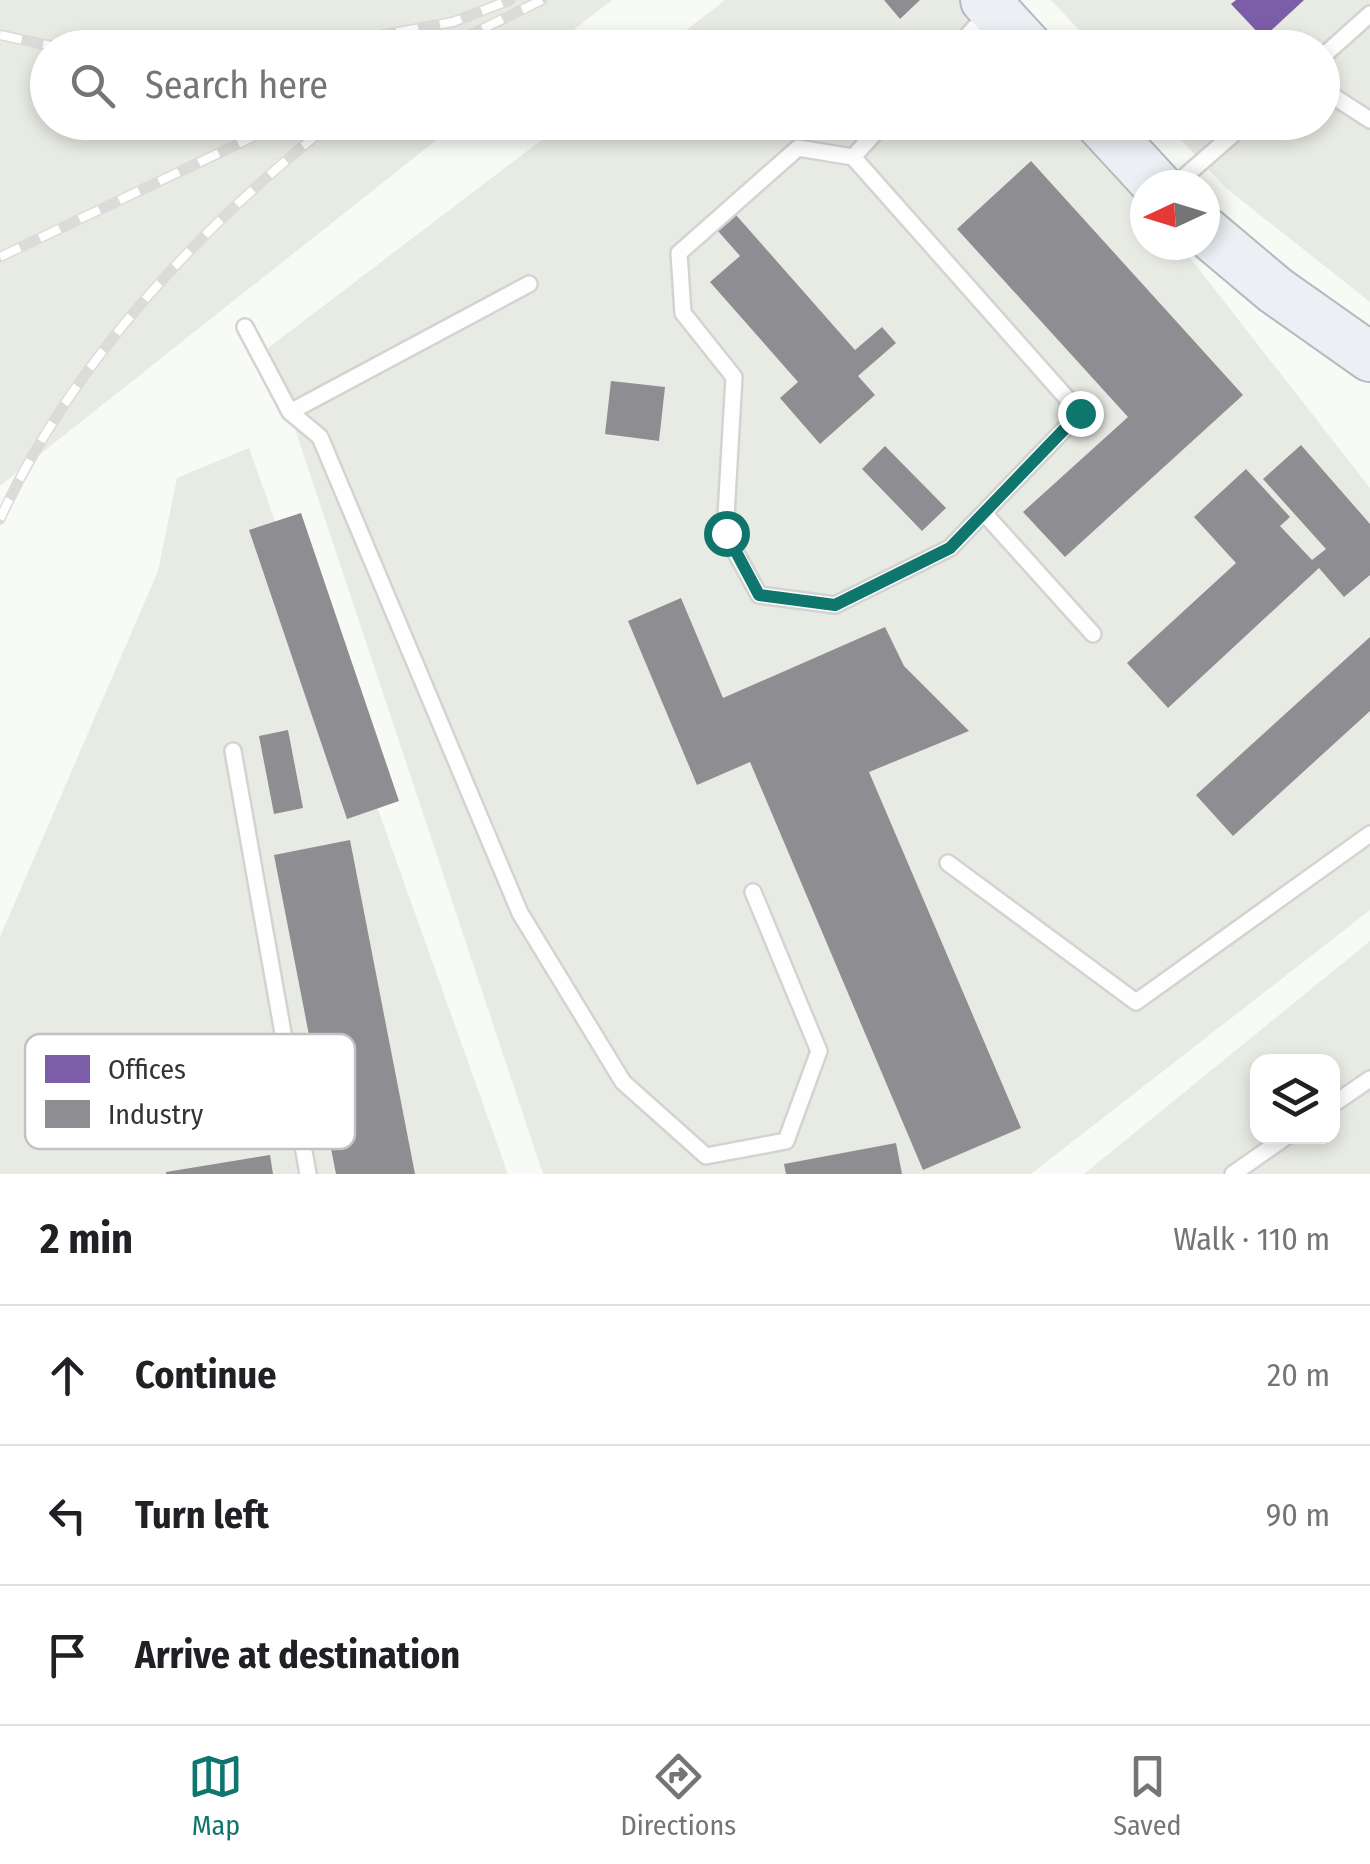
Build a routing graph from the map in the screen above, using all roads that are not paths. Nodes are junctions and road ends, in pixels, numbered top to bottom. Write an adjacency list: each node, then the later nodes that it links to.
1 (989, 4): 3 (lane); 4 (main road)
2 (1370, 14): 5 (lane)
3 (970, 30)
4 (1013, 30)
5 (1340, 40)
6 (1340, 101): 7 (lane)
7 (1370, 120)
8 (869, 140): 11 (lane)
9 (1115, 140): 12 (main road)
10 (1226, 140): 13 (lane)
11 (853, 157): 19 (lane); 19 (lane)
12 (1143, 170)
13 (1192, 170)
14 (1220, 244): 17 (main road)
15 (529, 284): 18 (lane)
16 (245, 328): 18 (lane)
17 (1370, 357)
18 (290, 412): 24 (lane)
19 (984, 512): 20 (lane)
20 (1093, 634)
21 (233, 752): 25 (lane)
22 (1370, 834): 23 (lane)
23 (948, 863)
24 (754, 892)
25 (283, 1034)
26 (1370, 1079): 27 (lane)
27 (1340, 1100)
28 (1275, 1144): 31 (lane)
29 (304, 1149): 30 (lane)
30 (308, 1174)
31 (1232, 1174)

